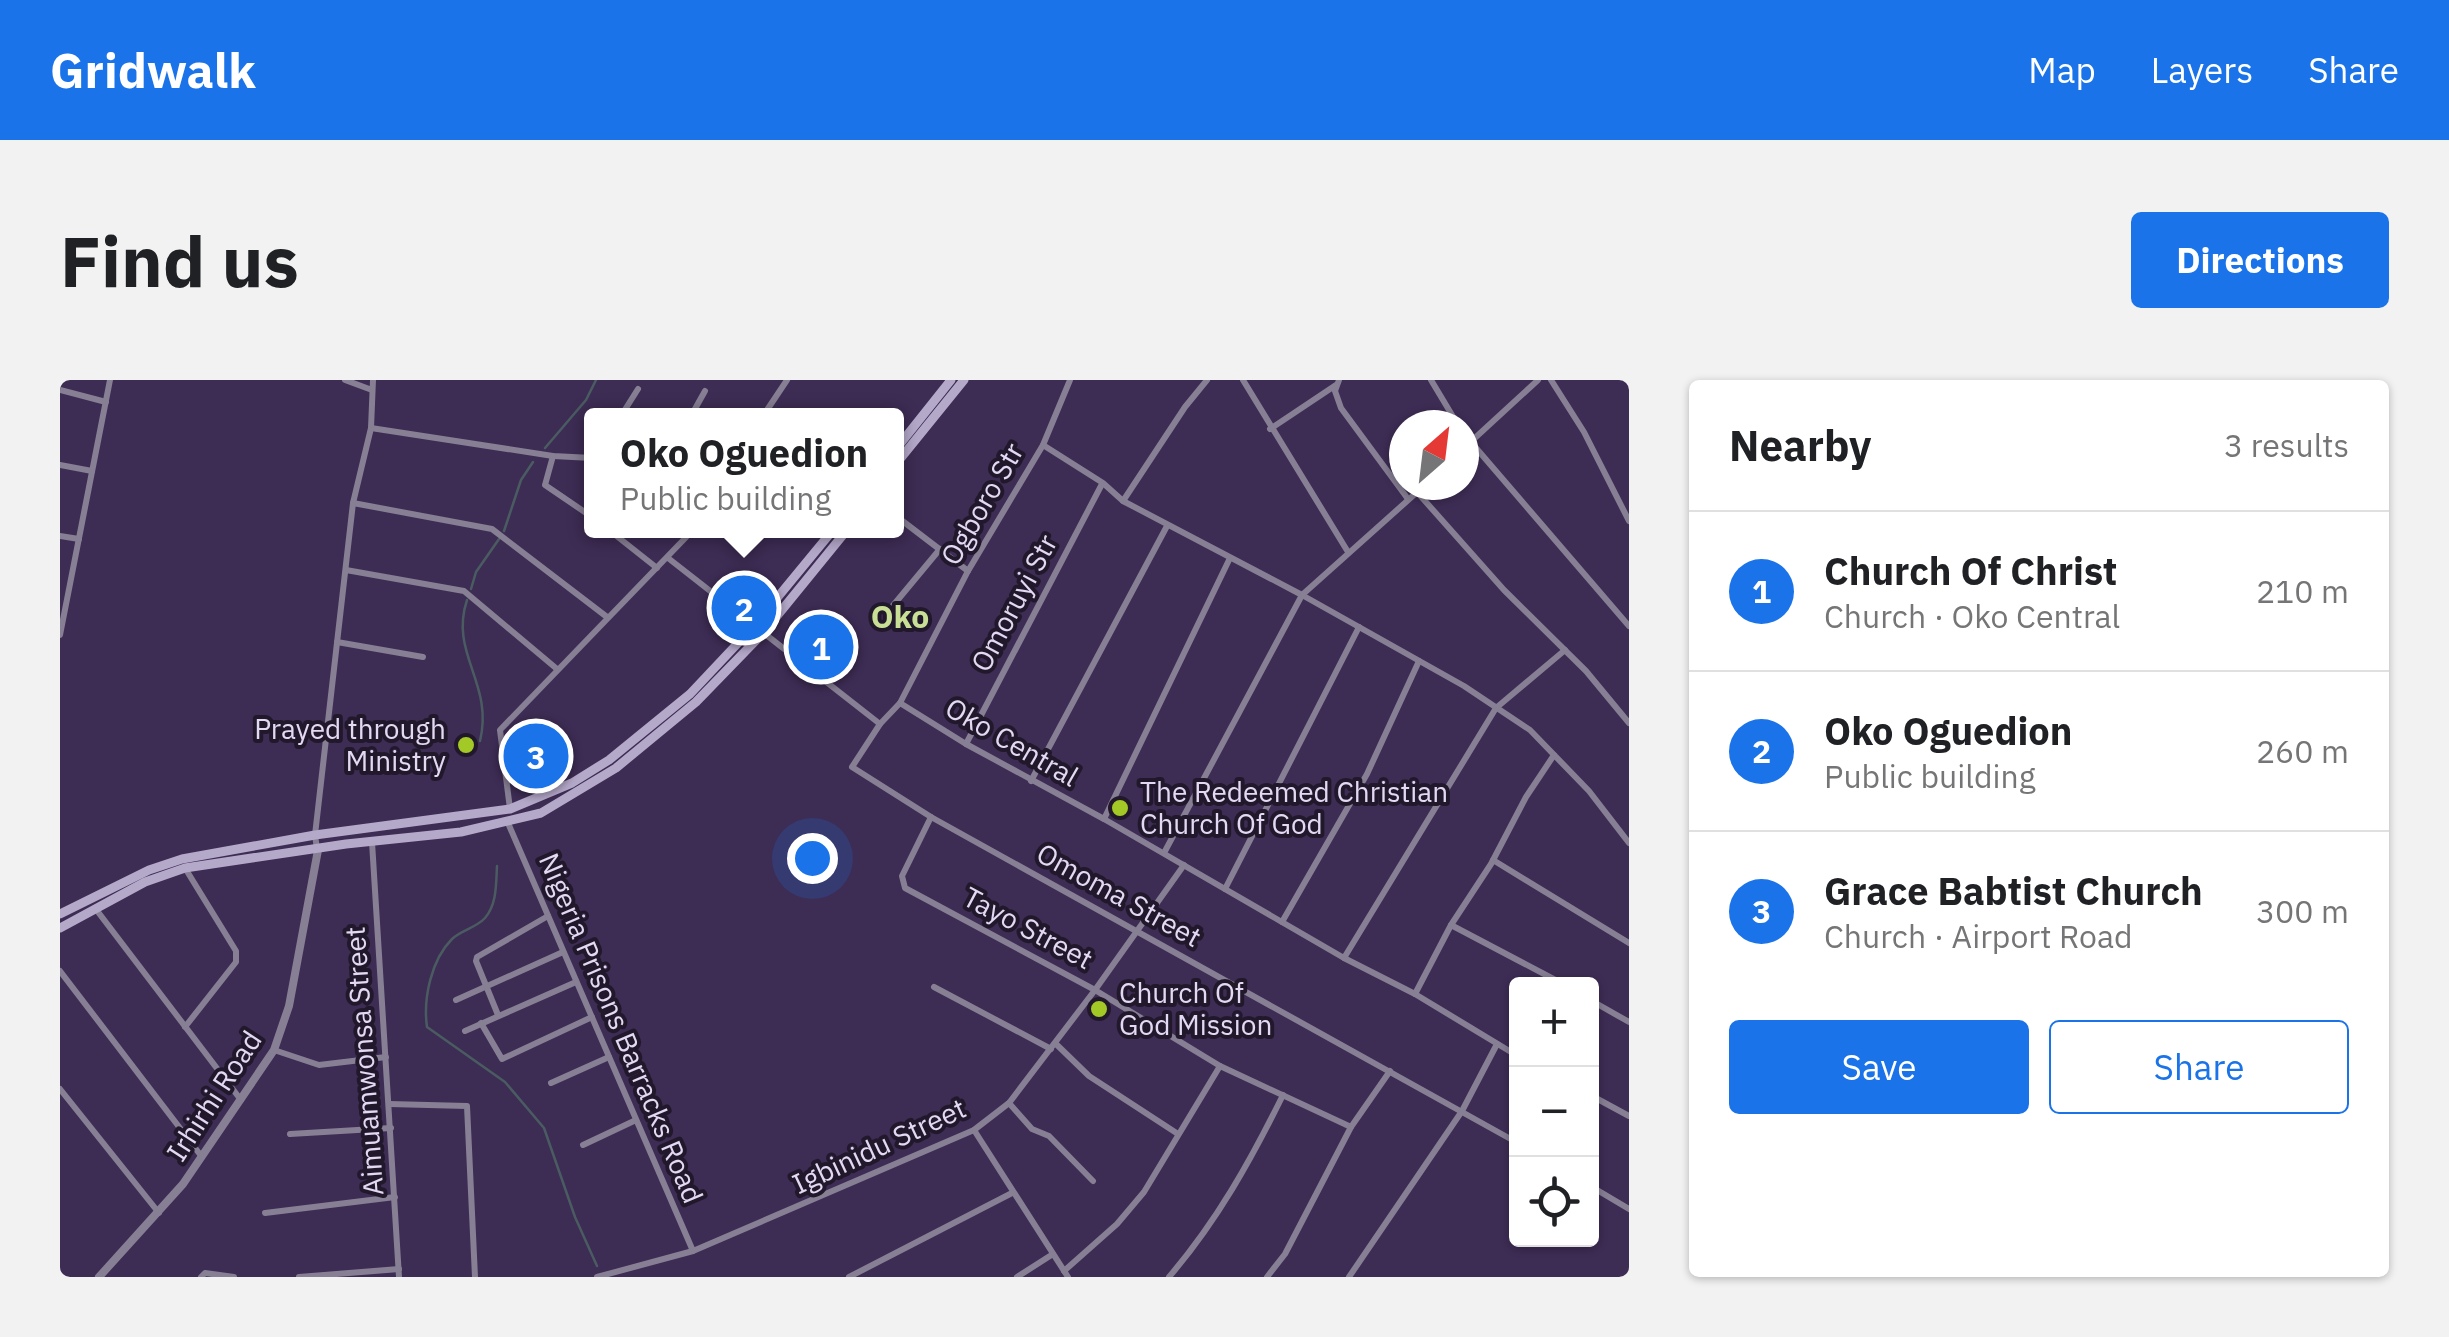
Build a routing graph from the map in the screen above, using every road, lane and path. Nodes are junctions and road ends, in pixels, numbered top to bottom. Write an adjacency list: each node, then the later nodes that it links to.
1 (110, 380): 18 (street)
2 (373, 380): 16 (street)
3 (787, 380): 21 (street)
4 (951, 380): 26 (main road)
5 (964, 380): 28 (main road)
6 (1070, 380): 27 (street, Ogboro Str)
7 (1208, 380): 38 (street)
8 (1243, 380): 24 (street)
9 (1432, 380): 22 (street)
10 (1538, 380): 25 (street)
11 (1551, 380): 41 (street)
12 (349, 381): 16 (street)
13 (1341, 381): 24 (street); 34 (street)
14 (638, 389): 19 (street)
15 (60, 390): 18 (street)
16 (373, 390): 23 (street)
17 (704, 392): 20 (street)
18 (106, 402): 33 (street)
19 (626, 408)
20 (695, 408)
21 (768, 408)
22 (1449, 410)
23 (371, 428): 29 (street); 39 (street)
24 (1270, 429): 51 (street)
25 (1479, 435)
26 (904, 438)
27 (1043, 445): 35 (street); 56 (street, Ogboro Str)
28 (904, 454)
29 (553, 456): 30 (street); 40 (street)
30 (584, 458)
31 (1479, 459): 61 (street)
32 (60, 465): 33 (street)
33 (92, 471): 49 (street)
34 (1389, 473)
35 (1102, 483): 38 (street); 74 (street, Omoruyi Str)
36 (1407, 500): 51 (street)
37 (1424, 500): 66 (street)
38 (1123, 501): 43 (street)
39 (354, 503): 55 (street); 60 (street)
40 (584, 511)
41 (1629, 521)
42 (904, 522): 50 (street)
43 (1167, 526): 53 (street); 76 (street)
44 (60, 536): 49 (street)
45 (619, 538): 54 (street)
46 (687, 538): 52 (street)
47 (826, 538): 63 (main road)
48 (840, 538): 63 (main road)
49 (79, 539): 58 (street)
50 (940, 549): 56 (street); 59 (street)
51 (1348, 552): 57 (street)
52 (668, 558): 54 (street); 63 (street)
53 (1229, 560): 57 (street); 79 (street)
54 (658, 568): 60 (street)
55 (346, 570): 65 (street); 69 (street)
56 (968, 571): 70 (street, Ogboro Str)
57 (1302, 595): 62 (street); 85 (street)
58 (62, 604): 64 (street)
59 (886, 614)
60 (607, 617): 69 (street)
61 (1629, 626)
62 (1359, 627): 68 (street); 89 (street)
63 (759, 629): 73 (street); 77 (main road); 80 (main road)
64 (60, 636)
65 (337, 642): 67 (street); 81 (street)
66 (1565, 650): 71 (street); 72 (street)
67 (423, 657)
68 (1419, 661): 71 (street); 93 (street)
69 (556, 670): 77 (street)
70 (900, 703): 73 (street); 74 (street, Oko Central)
71 (1496, 708): 75 (street); 99 (street)
72 (1629, 723)
73 (880, 724): 78 (street, Omoma Street)
74 (966, 744): 76 (street, Oko Central)
75 (1554, 755): 83 (street); 86 (street)
76 (1032, 781): 79 (street, Oko Central)
77 (510, 809): 81 (main road)
78 (931, 817): 96 (street, Omoma Street); 105 (street, Tayo Street)
79 (1104, 819): 85 (street, Oko Central)
80 (508, 823): 82 (main road); 92 (street, Nigeria Prisons Barracks Road)
81 (315, 834): 84 (street); 91 (main road)
82 (372, 842): 84 (main road); 119 (street, Aimuamwonsa Street)
83 (1629, 843)
84 (318, 850): 88 (main road); 117 (street, Irhirhi Road)
85 (1164, 853): 87 (street, Oko Central)
86 (1493, 860): 94 (street); 97 (street)
87 (1184, 865): 89 (street, Oko Central); 96 (street, Igbinidu Street)
88 (184, 868): 90 (main road); 113 (street)
89 (1225, 890): 93 (street, Oko Central)
90 (95, 908): 95 (main road); 113 (street)
91 (60, 914)
92 (548, 916): 98 (street, Nigeria Prisons Barracks Road); 103 (street)
93 (1282, 922): 99 (street, Oko Central)
94 (1451, 925): 101 (street); 106 (street)
95 (60, 928)
96 (1137, 931): 105 (street, Igbinidu Street); 122 (street, Omoma Street)
97 (1629, 943)
98 (564, 952): 102 (street, Nigeria Prisons Barracks Road); 103 (street)
99 (1344, 958): 106 (street, Oko Central)
100 (60, 972): 140 (street)
101 (1550, 977)
102 (576, 982): 109 (street); 110 (street, Nigeria Prisons Barracks Road)
103 (486, 986): 107 (street); 109 (street)
104 (934, 987): 116 (street)
105 (1095, 990): 116 (street, Igbinidu Street); 121 (street, Tayo Street)
106 (1415, 994): 115 (street, Oko Central)
107 (456, 1000)
108 (1599, 1005): 111 (street)
109 (498, 1015): 112 (street)
110 (592, 1017): 112 (street); 120 (street, Nigeria Prisons Barracks Road)
111 (1629, 1022)
112 (481, 1023): 114 (street)
113 (185, 1027): 127 (street)
114 (466, 1030)
115 (1497, 1044): 118 (street, Oko Central); 130 (street)
116 (1053, 1046): 128 (street, Igbinidu Street); 137 (street)
117 (274, 1050): 119 (street); 127 (street, Irhirhi Road)
118 (1509, 1051)
119 (386, 1056): 129 (street, Aimuamwonsa Street)
120 (609, 1057): 123 (street); 132 (street, Nigeria Prisons Barracks Road)
121 (1220, 1066): 125 (street, Tayo Street); 137 (street)
122 (1390, 1071): 130 (street, Omoma Street); 133 (street)
123 (551, 1083)
124 (60, 1088): 146 (street)
125 (1283, 1095): 133 (street, Tayo Street); 160 (street)
126 (1599, 1100): 131 (street)
127 (242, 1101): 140 (street, Irhirhi Road)
128 (1008, 1103): 135 (street, Igbinidu Street); 141 (street)
129 (389, 1104): 134 (street, Aimuamwonsa Street); 156 (street)
130 (1462, 1111): 138 (street, Omoma Street); 162 (street)
131 (1629, 1116)
132 (636, 1120): 139 (street); 148 (street, Nigeria Prisons Barracks Road)
133 (1351, 1127): 161 (street)
134 (391, 1128): 136 (street); 144 (street, Aimuamwonsa Street)
135 (974, 1130): 143 (street); 148 (street, Igbinidu Street)
136 (290, 1134)
137 (1178, 1134): 151 (street)
138 (1509, 1138)
139 (583, 1145)
140 (203, 1158): 146 (street, Irhirhi Road)
141 (1093, 1181)
142 (1599, 1190): 145 (street)
143 (1012, 1193): 149 (street); 158 (street)
144 (395, 1197): 147 (street); 150 (street, Aimuamwonsa Street)
145 (1629, 1209)
146 (158, 1212): 152 (street, Irhirhi Road)
147 (265, 1212)
148 (693, 1251): 157 (street, Igbinidu Street)
149 (1053, 1254): 151 (street); 159 (street)
150 (399, 1273): 155 (street)
151 (1066, 1274)
152 (99, 1277)
153 (201, 1277): 154 (street)
154 (234, 1277)
155 (299, 1277)
156 (475, 1277)
157 (597, 1277)
158 (848, 1277)
159 (1017, 1277)
160 (1169, 1277)
161 (1266, 1277)
162 (1349, 1277)

